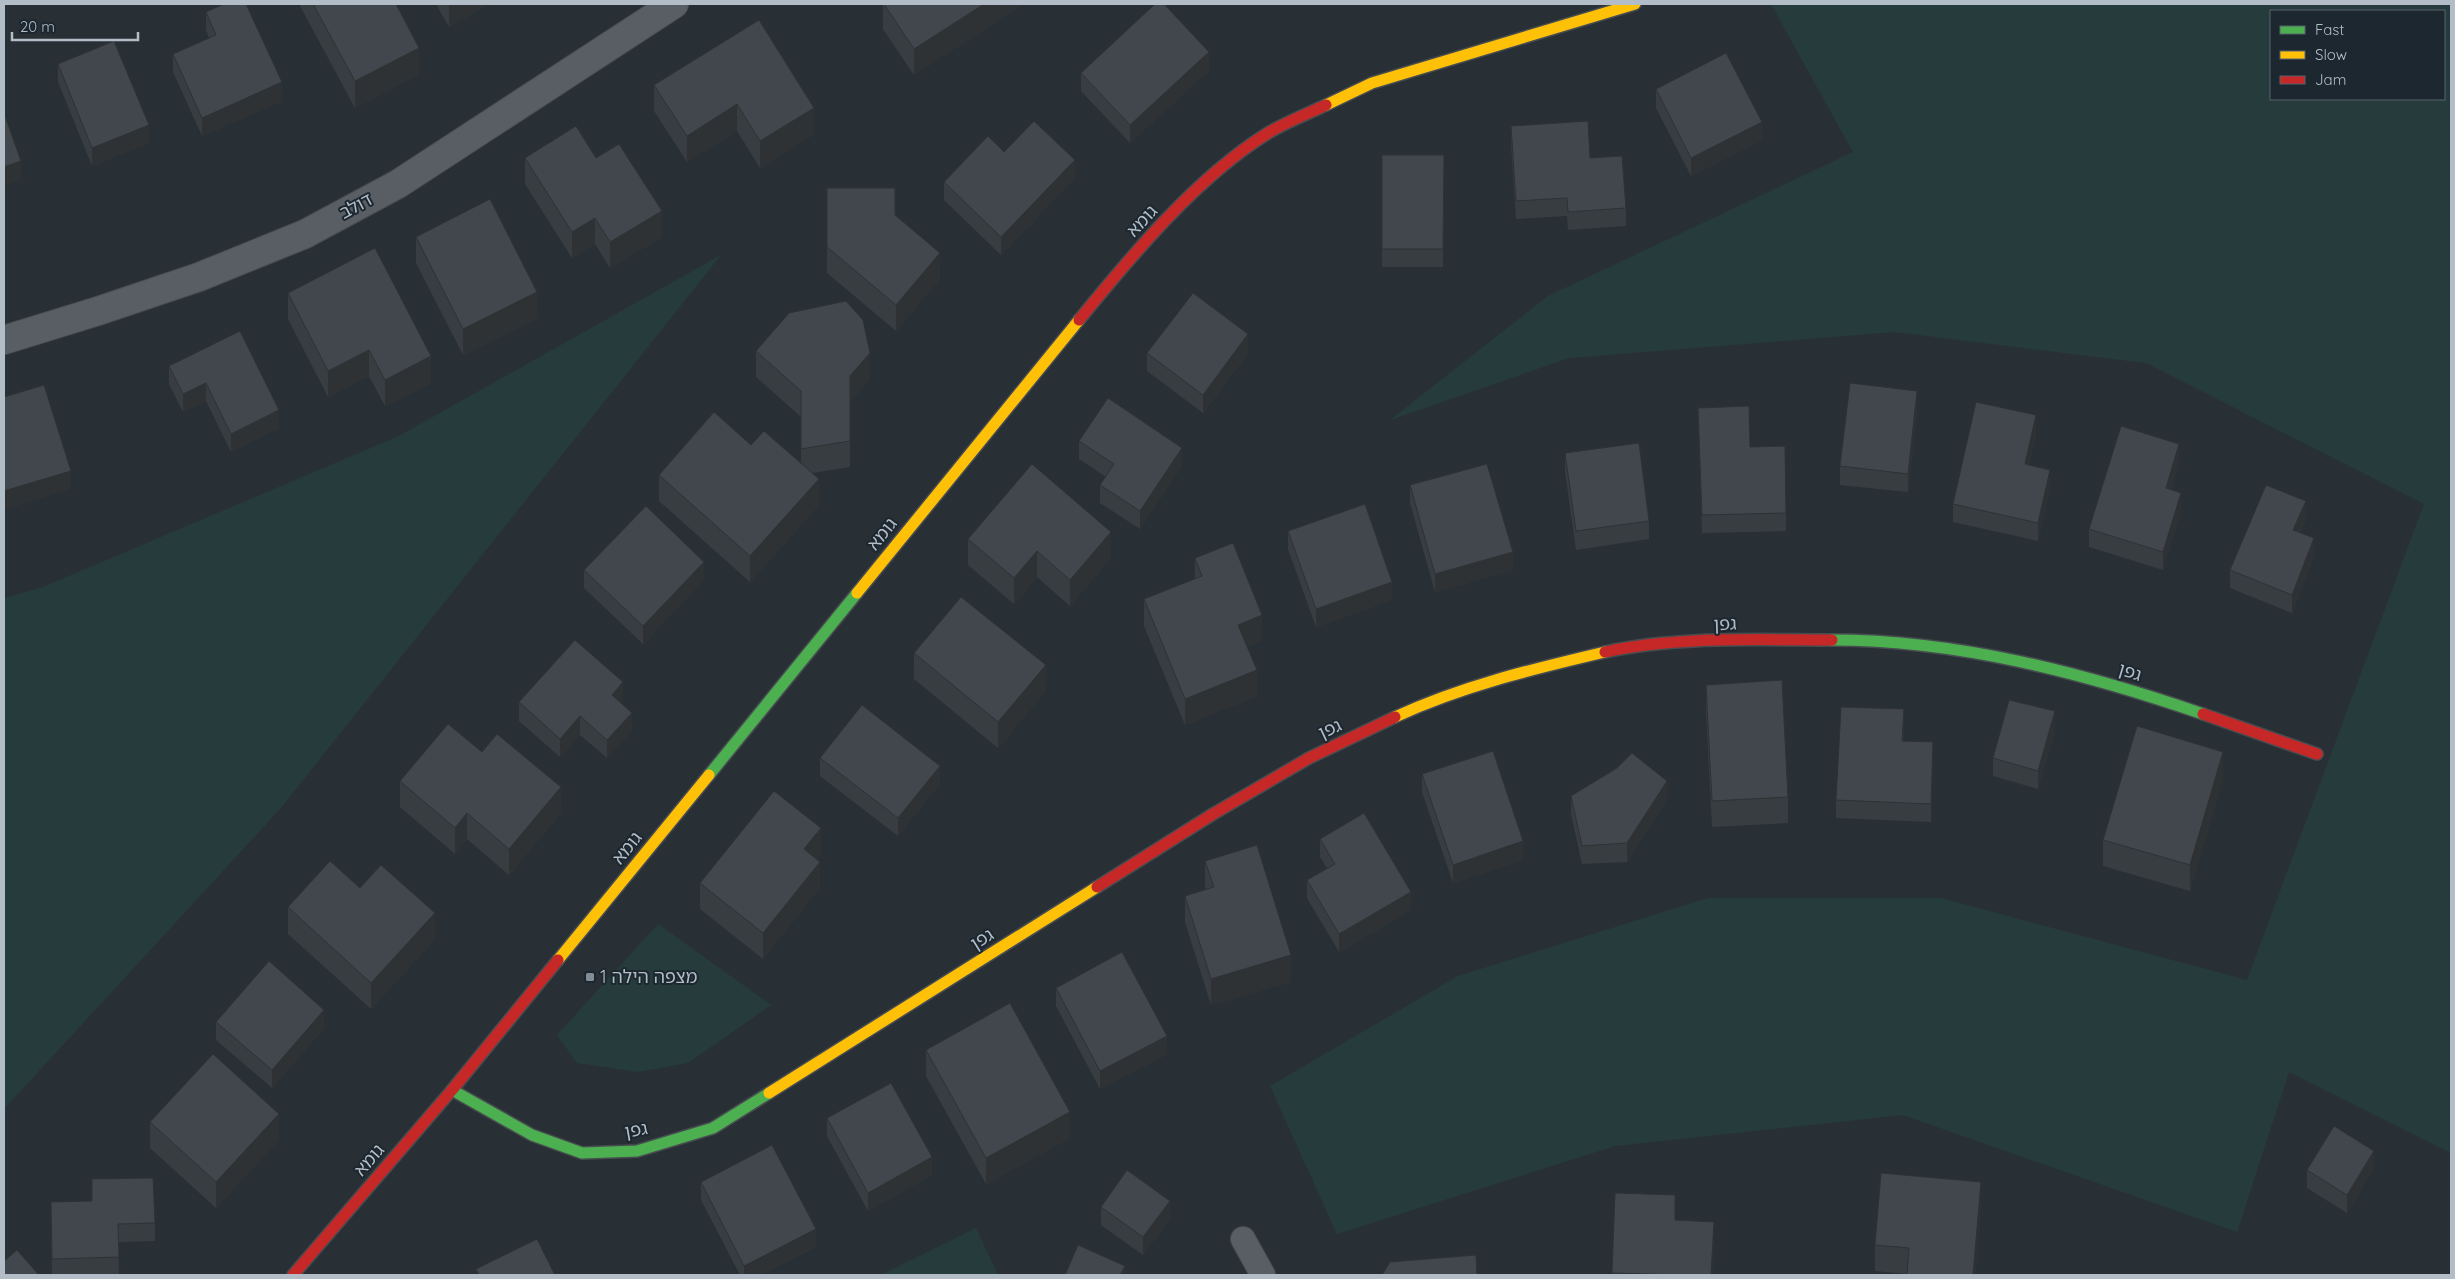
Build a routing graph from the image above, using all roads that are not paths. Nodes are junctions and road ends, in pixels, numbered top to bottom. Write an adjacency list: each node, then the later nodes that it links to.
1 (674, 4): 3 (street, דולב)
2 (1635, 4): 5 (street, גומא)
3 (4, 340)
4 (2317, 754): 5 (street, גפן)
5 (452, 1090): 7 (street, גומא)
6 (1243, 1239): 8 (lane)
7 (293, 1275)
8 (1263, 1275)

